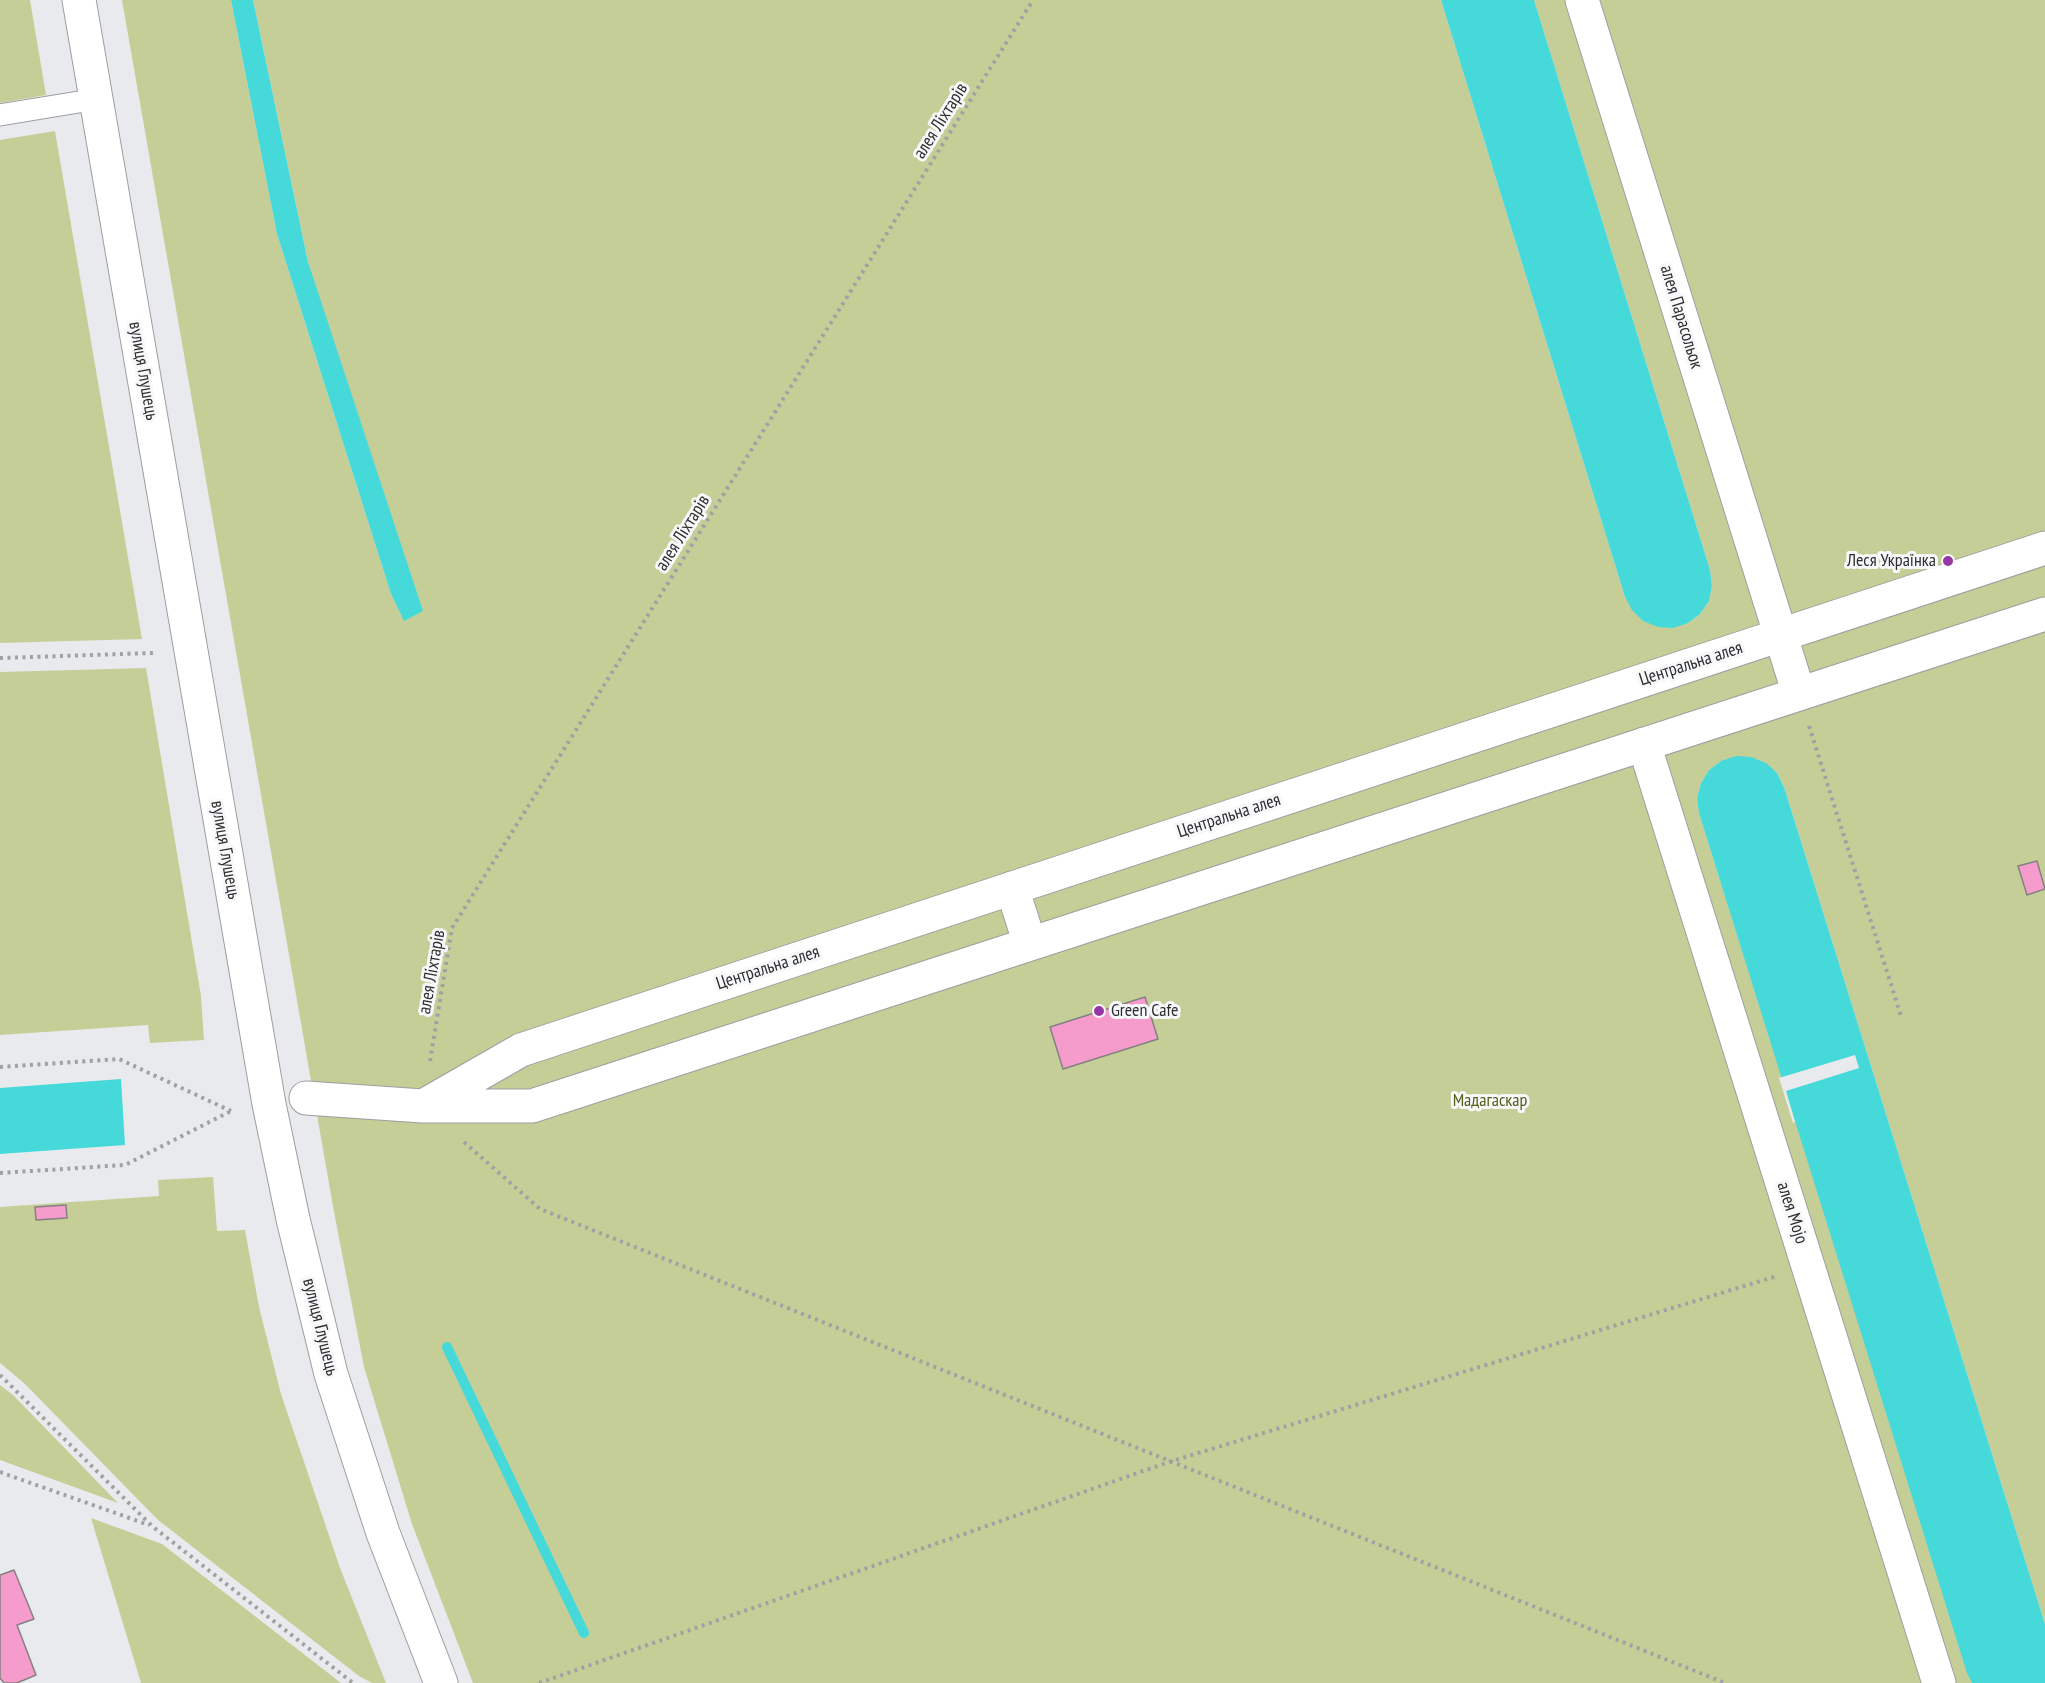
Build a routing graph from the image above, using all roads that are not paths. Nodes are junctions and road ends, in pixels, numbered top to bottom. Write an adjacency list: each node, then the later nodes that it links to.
1 (79, 0): 3 (street, вулиця Глушець)
2 (1582, 0): 7 (street, алея Парасольок)
3 (97, 99): 4 (lane); 14 (street, вулиця Глушець)
4 (0, 115)
5 (2045, 548): 7 (street, Центральна алея)
6 (2045, 614): 8 (street)
7 (1781, 634): 8 (street, алея Парасольок); 10 (street, Центральна алея)
8 (1799, 694): 9 (street)
9 (1644, 744): 11 (street); 15 (street, алея Mojo)
10 (1012, 888): 11 (street); 13 (street, Центральна алея)
11 (1030, 944): 13 (street)
12 (306, 1098): 13 (street)
13 (423, 1106)
14 (441, 1683)
15 (1939, 1683)

